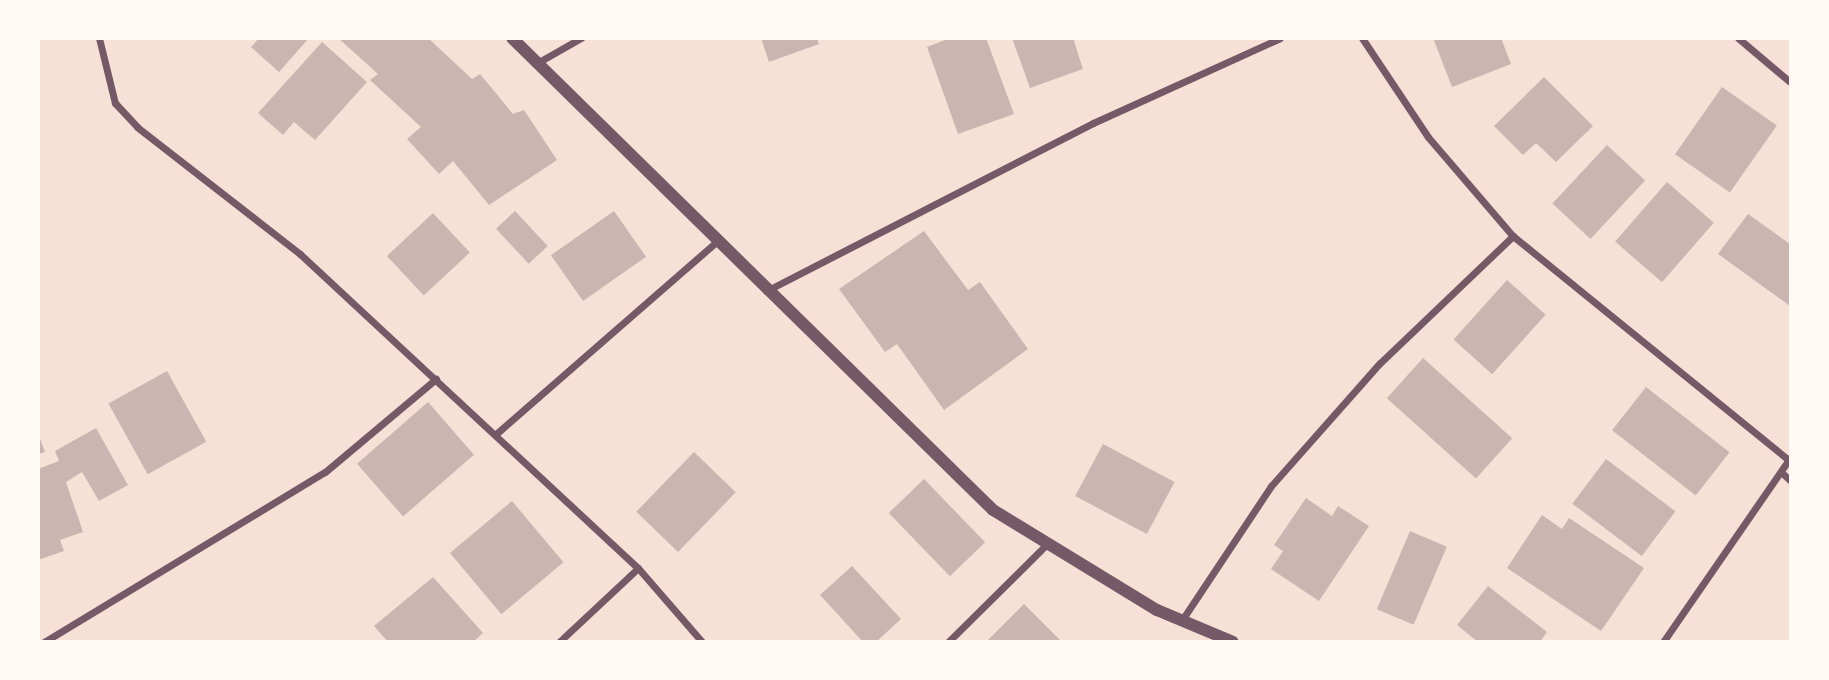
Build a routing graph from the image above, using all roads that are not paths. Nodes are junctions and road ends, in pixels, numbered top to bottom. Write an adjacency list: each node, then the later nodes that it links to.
1 (99, 38): 12 (street)
2 (512, 38): 7 (street)
3 (581, 38): 7 (street)
4 (1280, 38): 11 (street)
5 (1362, 38): 9 (street)
6 (1738, 38): 8 (street)
7 (537, 63): 10 (street)
8 (1790, 82)
9 (1513, 236): 14 (street); 19 (street)
10 (716, 243): 11 (street); 13 (street)
11 (765, 292): 17 (street)
12 (436, 379): 13 (street); 20 (street)
13 (496, 434): 18 (street)
14 (1789, 458): 15 (street)
15 (1781, 472): 16 (street); 25 (street)
16 (1790, 480)
17 (1048, 544): 19 (street); 23 (street)
18 (638, 568): 21 (street); 22 (street)
19 (1182, 620): 24 (street)
20 (44, 642)
21 (559, 642)
22 (702, 642)
23 (948, 642)
24 (1233, 642)
25 (1662, 642)

